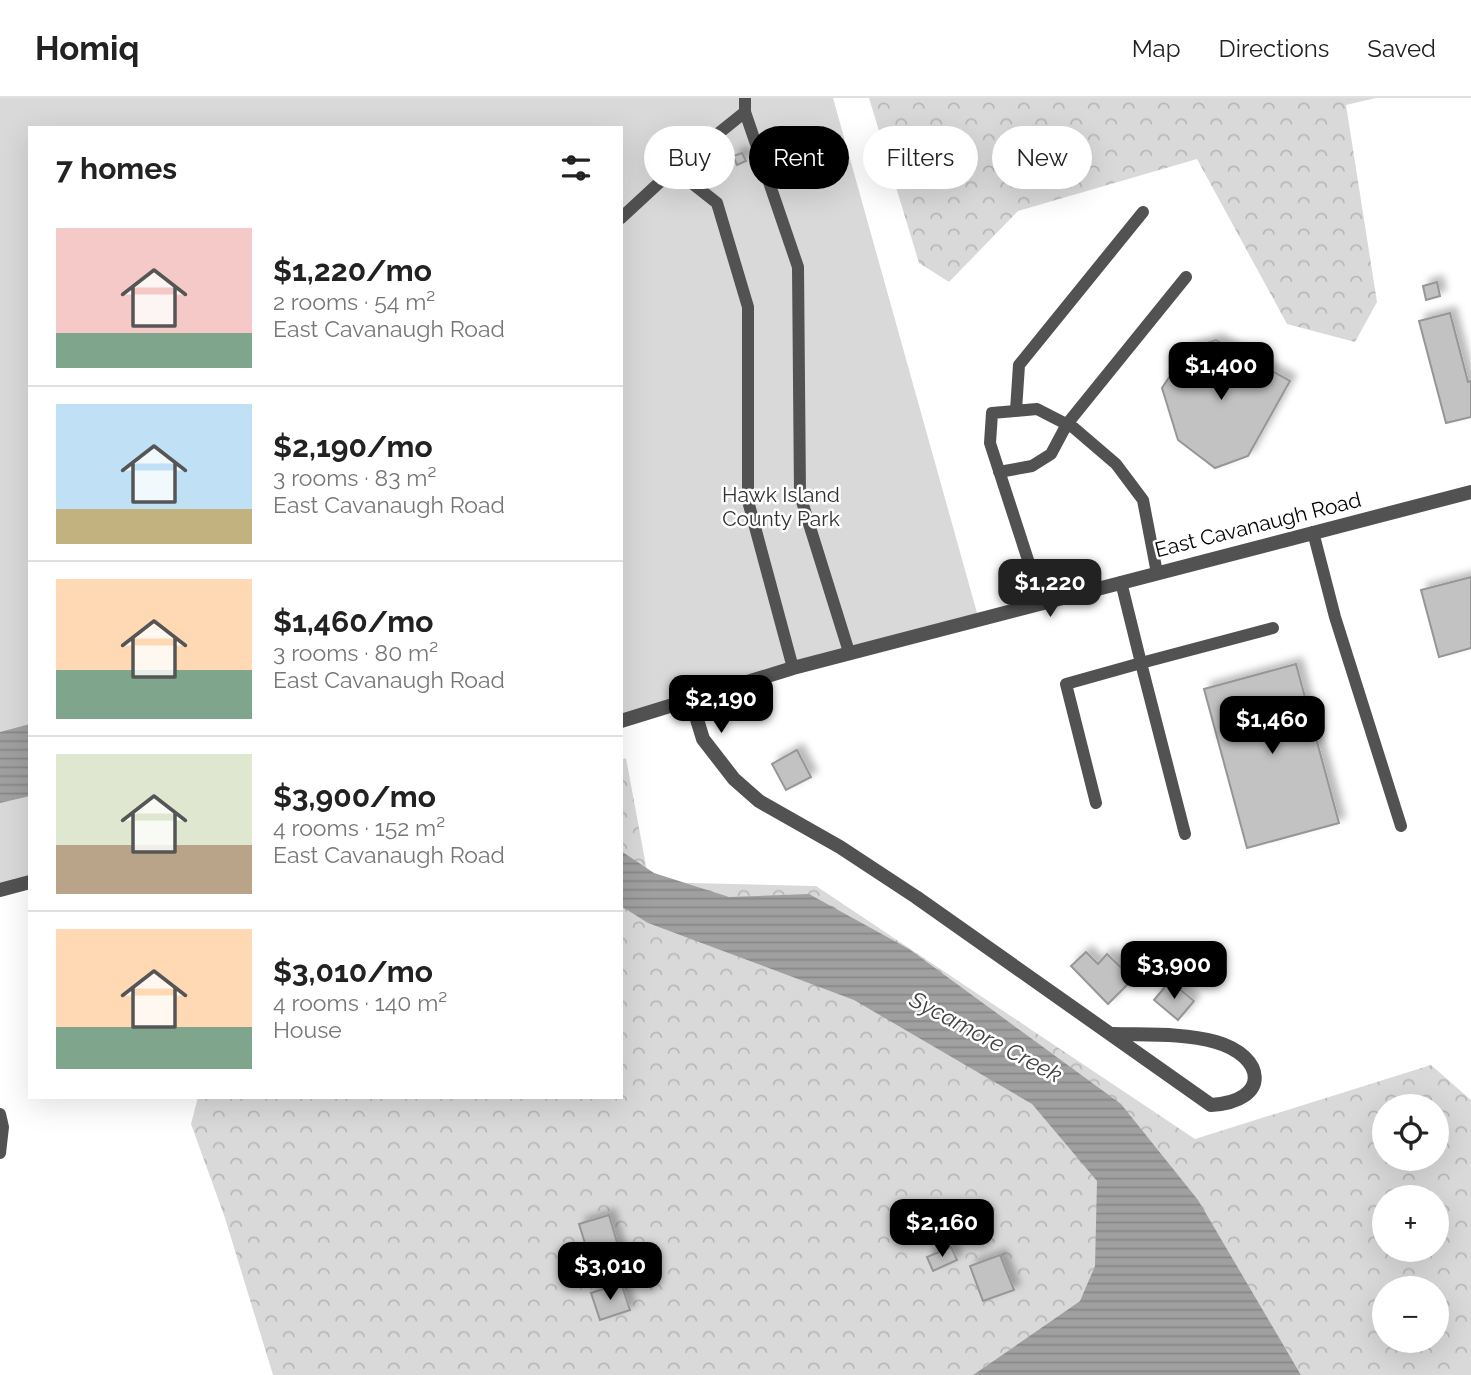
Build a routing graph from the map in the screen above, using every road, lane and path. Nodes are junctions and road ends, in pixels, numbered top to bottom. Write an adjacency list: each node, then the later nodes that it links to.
1 (745, 105): 2 (lane); 17 (lane)
2 (722, 126)
3 (652, 189): 6 (lane)
4 (699, 189): 19 (lane)
5 (1143, 212): 8 (lane)
6 (623, 216)
7 (1186, 276): 9 (lane)
8 (1016, 410): 9 (lane); 10 (lane)
9 (1067, 425): 10 (lane); 13 (lane)
10 (999, 472): 15 (lane)
11 (1471, 492): 12 (street, East Cavanaugh Road)
12 (1313, 532): 13 (street, East Cavanaugh Road); 23 (lane)
13 (1157, 573): 14 (street, East Cavanaugh Road)
14 (1121, 582): 15 (street, East Cavanaugh Road); 18 (lane)
15 (1042, 603): 17 (street, East Cavanaugh Road)
16 (1273, 628): 18 (lane)
17 (849, 652): 19 (street, East Cavanaugh Road)
18 (1141, 663): 22 (lane); 24 (lane)
19 (793, 668): 20 (street, East Cavanaugh Road)
20 (691, 700): 21 (street, East Cavanaugh Road); 27 (street)
21 (623, 720)
22 (1096, 803)
23 (1401, 826)
24 (1185, 834)
25 (28, 883): 26 (street)
26 (0, 890)
27 (1113, 1034): 27 (street)
28 (0, 1114): 29 (lane)
29 (0, 1153)

